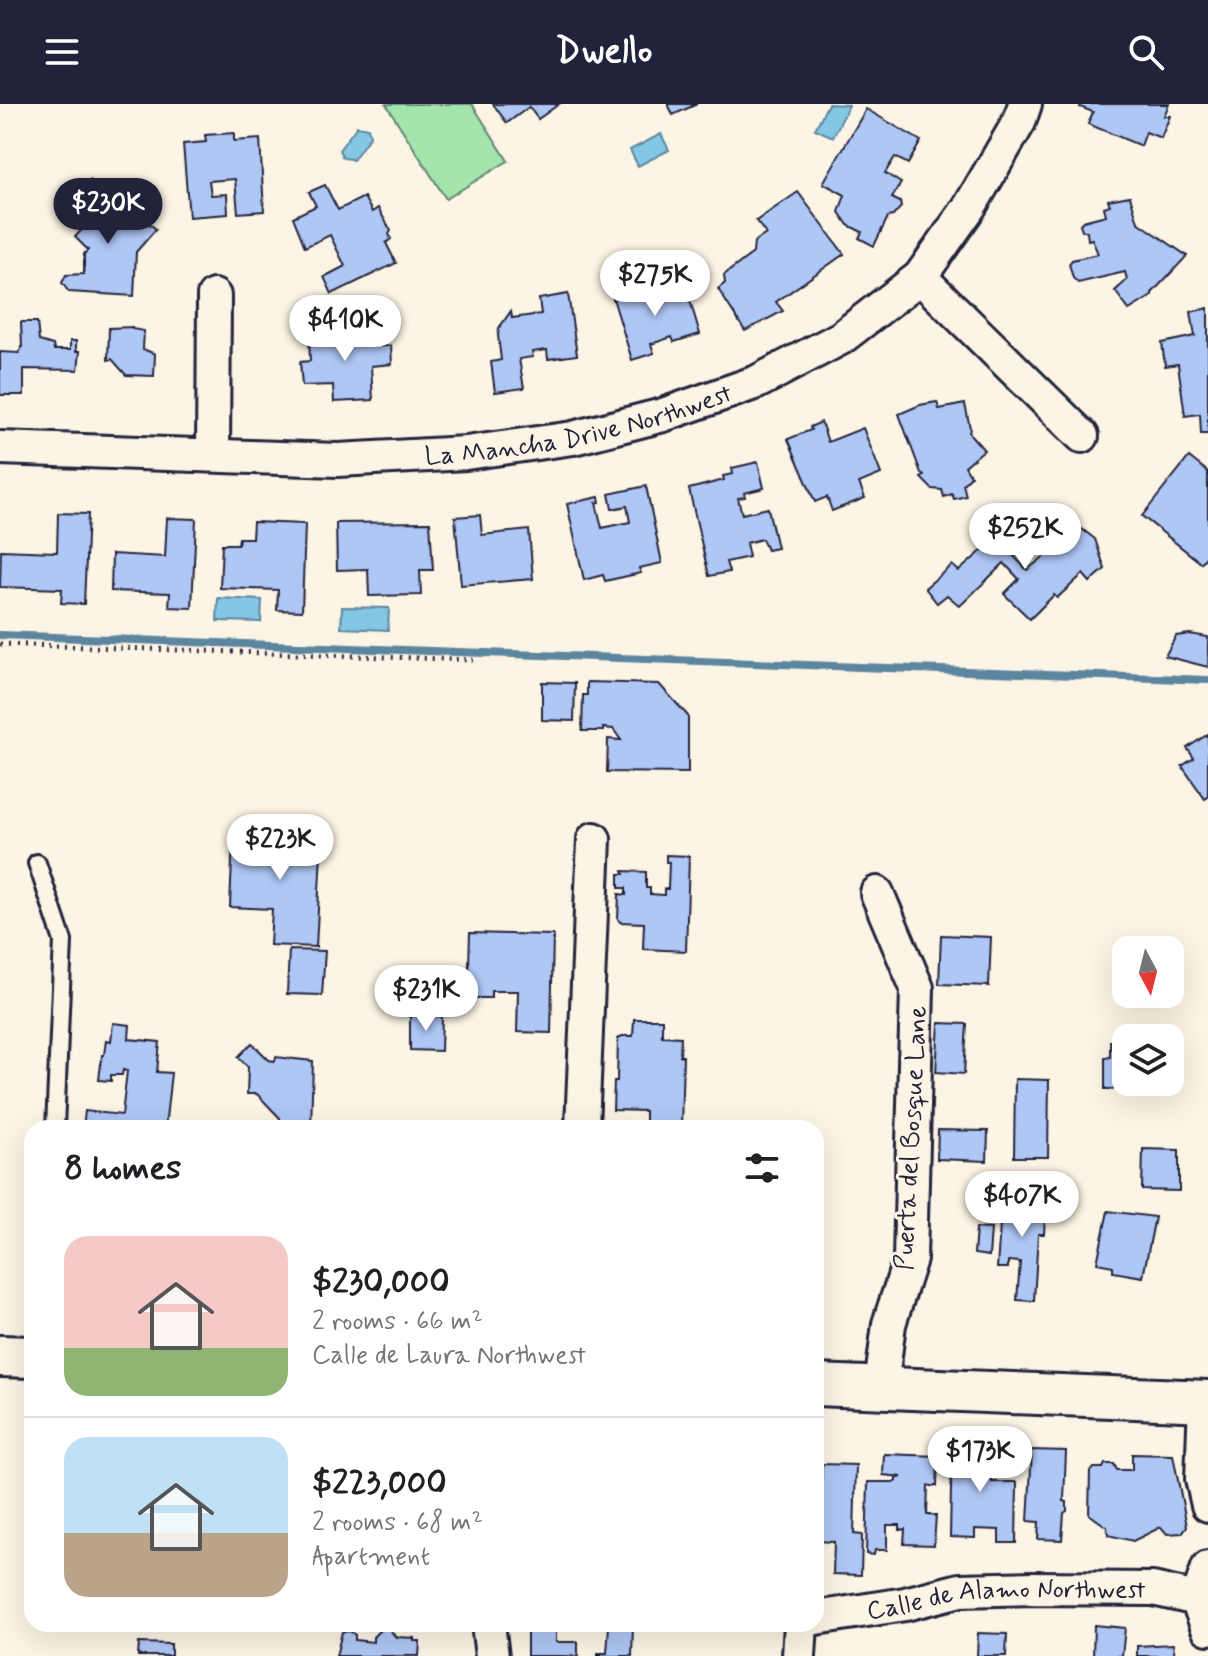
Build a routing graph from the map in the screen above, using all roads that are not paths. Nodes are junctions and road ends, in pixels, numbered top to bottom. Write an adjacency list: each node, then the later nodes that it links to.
1 (1025, 104): 2 (street, La Mancha Drive Northwest)
2 (920, 277): 4 (street); 6 (street, La Mancha Drive Northwest)
3 (214, 296): 6 (street)
4 (1082, 436)
5 (0, 448): 6 (street, La Mancha Drive Northwest)
6 (213, 455)
7 (594, 839): 11 (street)
8 (37, 863): 10 (lane)
9 (877, 893): 15 (street, Puerta del Bosque Lane)
10 (55, 1120)
11 (582, 1120)
12 (0, 1356): 13 (street)
13 (24, 1357)
14 (824, 1385): 15 (street)
15 (881, 1387): 16 (street)
16 (1207, 1401): 17 (street)
17 (1208, 1505)
18 (1208, 1568): 19 (street)
19 (1203, 1614): 20 (street, Calle de Alamo Northwest)
20 (824, 1617)
21 (489, 1632): 23 (street)
22 (800, 1632): 24 (street)
23 (492, 1656)
24 (799, 1656)

